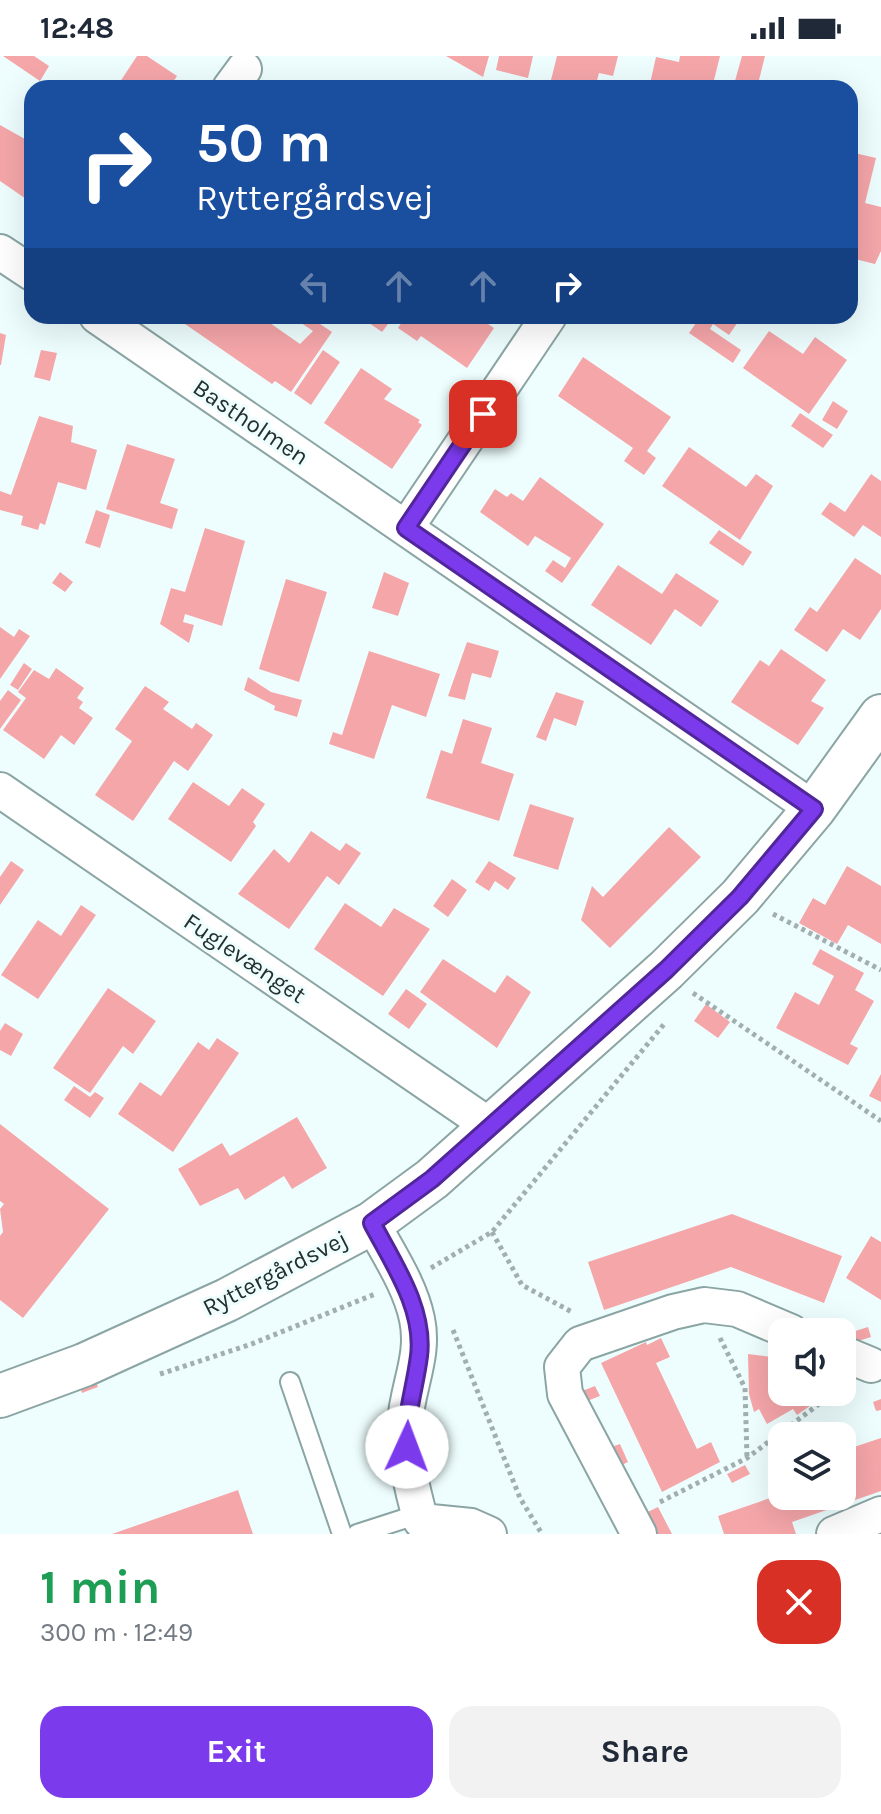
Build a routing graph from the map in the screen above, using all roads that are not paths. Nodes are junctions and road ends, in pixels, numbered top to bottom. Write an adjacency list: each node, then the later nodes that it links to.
1 (0, 252): 2 (street)
2 (24, 268)
3 (109, 324): 5 (street, Bastholmen)
4 (544, 324): 5 (street)
5 (406, 528): 8 (street, Bastholmen)
6 (881, 716): 8 (street, Ryttergårdsvej)
7 (0, 790): 9 (street, Fuglevænget)
8 (814, 809): 9 (street, Ryttergårdsvej)
9 (490, 1126): 10 (street, Ryttergårdsvej)
10 (372, 1223): 13 (street, Ryttergårdsvej); 15 (street)
11 (768, 1322): 16 (street)
12 (290, 1382): 17 (lane)
13 (0, 1396)
14 (881, 1514): 20 (street)
15 (422, 1523): 18 (lane); 19 (street)
16 (635, 1525)
17 (342, 1534)
18 (357, 1534)
19 (489, 1534)
20 (834, 1534)

